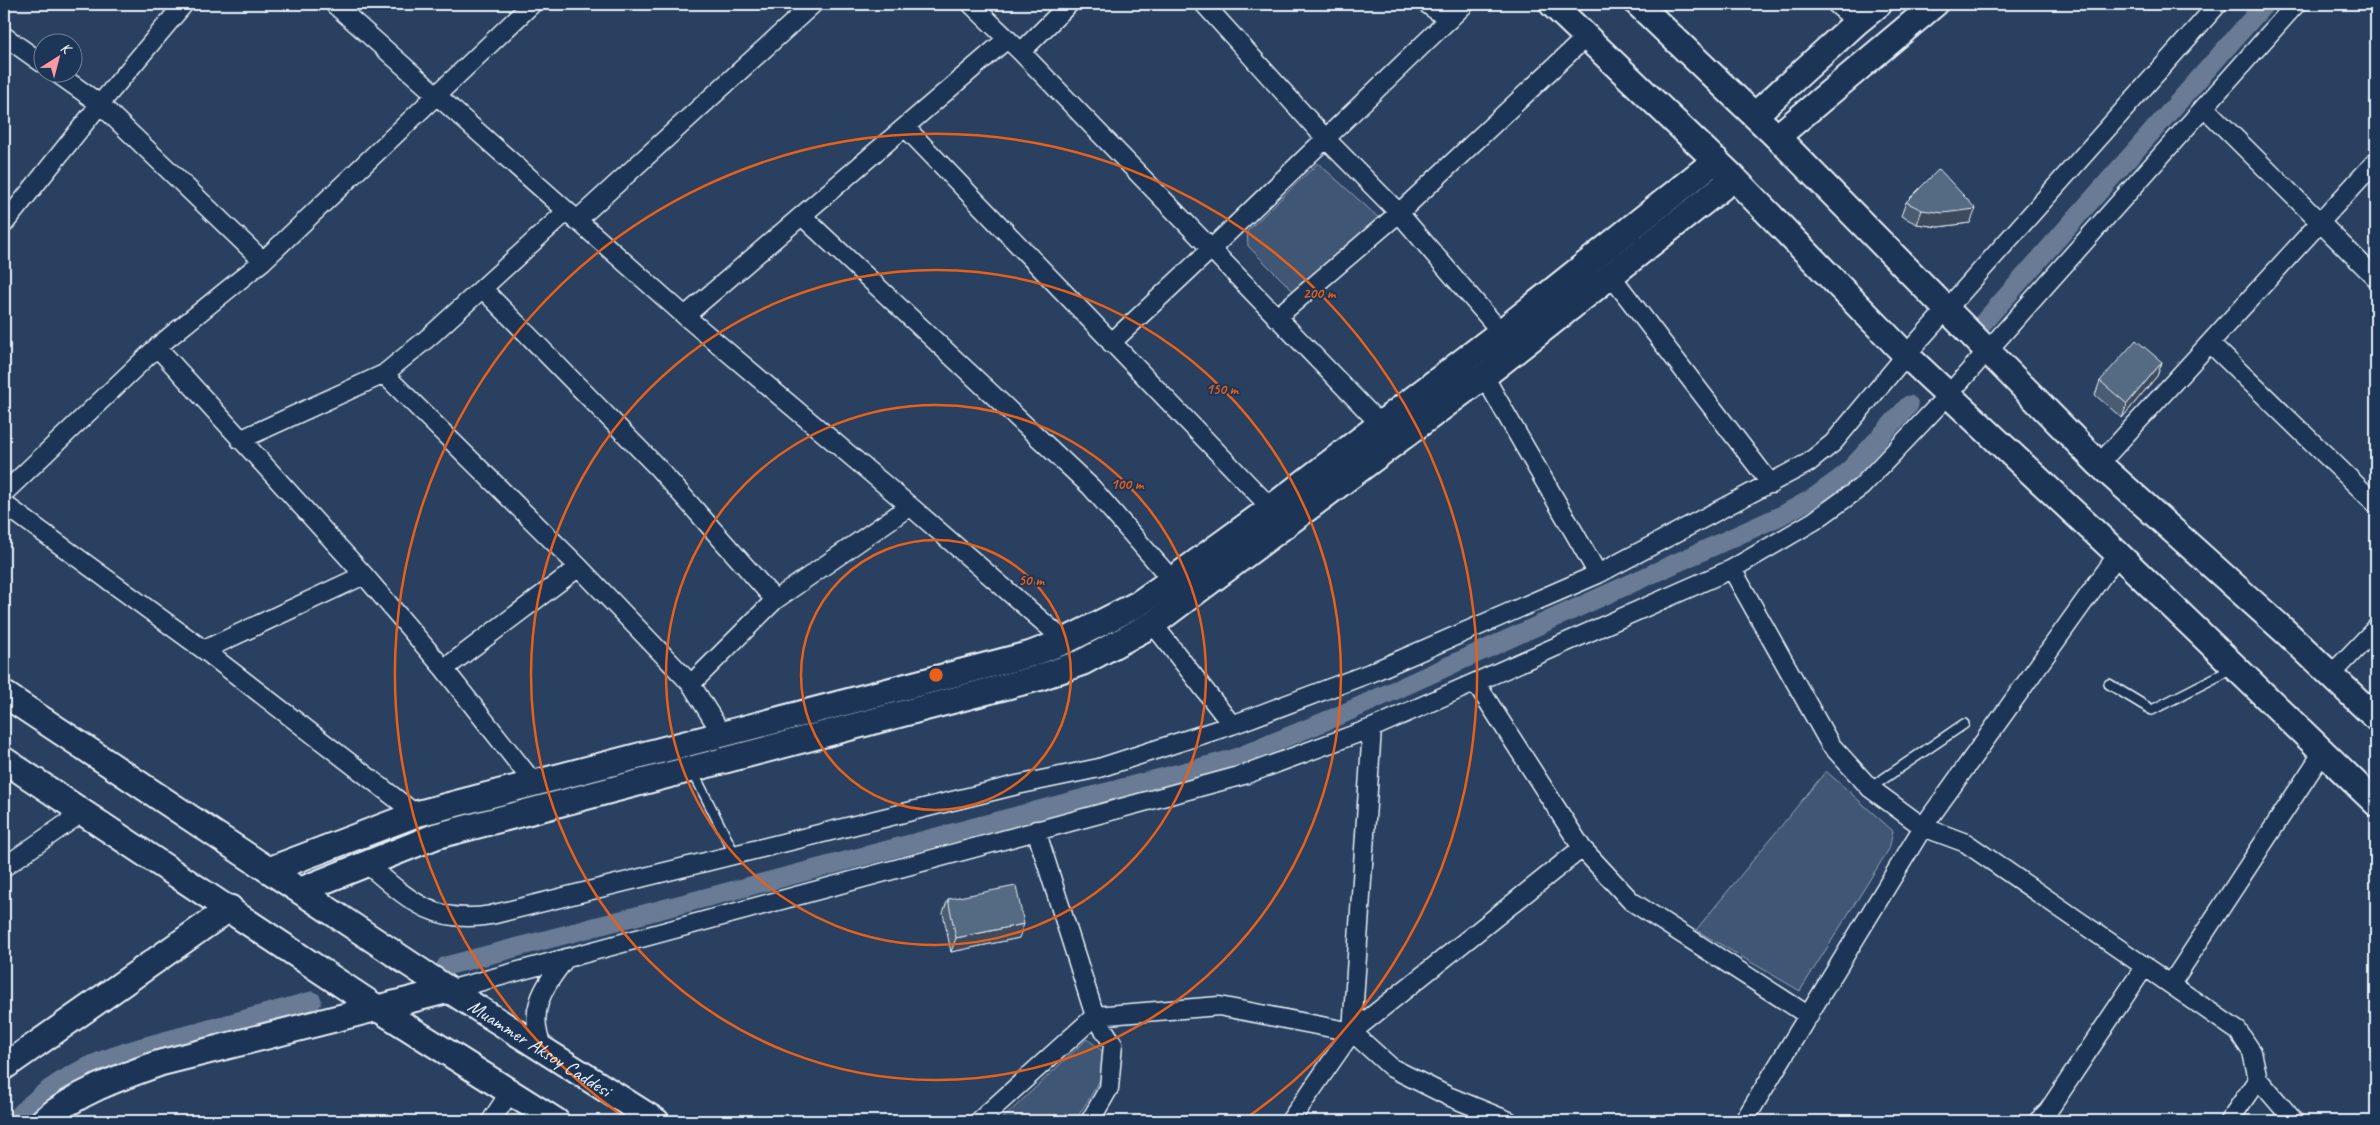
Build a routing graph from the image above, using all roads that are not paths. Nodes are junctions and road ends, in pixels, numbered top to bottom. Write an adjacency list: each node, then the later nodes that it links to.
1 (184, 4): 26 (street)
2 (334, 4): 25 (street)
3 (532, 4): 25 (street)
4 (813, 4): 36 (street)
5 (971, 4): 21 (street)
6 (1070, 4): 22 (street)
7 (1204, 4): 31 (street)
8 (1427, 4): 17 (street)
9 (1465, 4): 17 (street)
10 (1552, 4): 20 (street)
11 (1638, 4): 28 (street)
12 (1836, 4): 18 (street)
13 (1879, 4): 18 (street)
14 (1935, 4): 30 (street)
15 (2218, 4): 45 (street)
16 (2296, 4): 27 (street)
17 (1449, 20): 31 (street)
18 (1857, 22): 28 (street)
19 (4, 36): 23 (street)
20 (1586, 37): 32 (street); 35 (street)
21 (1007, 39): 22 (street); 29 (street)
22 (1021, 52): 40 (street)
23 (32, 57)
24 (69, 82): 26 (street)
25 (436, 96): 36 (street); 41 (street)
26 (100, 104): 39 (street); 41 (street)
27 (2205, 108): 38 (street); 52 (street)
28 (1754, 115): 30 (street)
29 (905, 127): 37 (street); 50 (street)
30 (1777, 136): 45 (street)
31 (1325, 138): 35 (street); 40 (street)
32 (1716, 160): 34 (street); 48 (street)
33 (2376, 161): 38 (street)
34 (1734, 178): 42 (street); 53 (street)
35 (1399, 213): 47 (street); 48 (street)
36 (572, 216): 44 (street); 46 (street)
37 (802, 216): 46 (street); 71 (street)
38 (2320, 222): 43 (street); 49 (street)
39 (4, 224)
40 (1210, 250): 47 (street); 50 (street)
41 (263, 261): 51 (street)
42 (1612, 277): 55 (street); 60 (street)
43 (2376, 278)
44 (483, 289): 54 (street); 72 (street)
45 (1947, 311): 52 (street); 53 (street)
46 (685, 316): 64 (street)
47 (1276, 318): 57 (street)
48 (1502, 332): 57 (street)
49 (2210, 342): 59 (street); 63 (street)
50 (1111, 343): 65 (street)
51 (157, 347): 58 (street); 61 (street)
52 (1987, 352): 56 (street); 59 (street)
53 (1906, 355): 56 (street); 60 (street)
54 (384, 374): 58 (street); 67 (street)
55 (1484, 376): 69 (street); 73 (street)
56 (1949, 394): 66 (street); 68 (street)
57 (1380, 425): 65 (street)
58 (240, 440): 70 (street)
59 (2099, 464): 79 (street)
60 (1771, 484): 69 (street)
61 (4, 493)
62 (4, 504): 76 (street)
63 (2376, 504)
64 (910, 506): 72 (street); 75 (street)
65 (1271, 508): 71 (street)
66 (2118, 554): 77 (street); 97 (street)
67 (579, 567): 78 (street); 81 (street)
68 (1732, 569): 80 (street); 93 (street)
69 (1598, 574): 86 (street)
70 (364, 575): 76 (street); 78 (street)
71 (1172, 580): 75 (street)
72 (776, 600): 81 (street)
73 (1153, 624): 86 (street); 91 (street)
74 (2376, 628): 79 (street)
75 (1065, 641): 88 (street)
76 (204, 650): 96 (street)
77 (2236, 667): 82 (lane); 89 (street)
78 (444, 670): 92 (street)
79 (2331, 675): 84 (street)
80 (1476, 683): 87 (street); 99 (street)
81 (691, 684): 88 (street)
82 (2109, 684)
83 (4, 694): 103 (street, Muammer Aksoy Caddesi)
84 (2376, 718)
85 (1964, 724): 93 (lane)
86 (1232, 726): 100 (street)
87 (1372, 728): 98 (street); 113 (street)
88 (722, 734): 92 (street)
89 (2323, 752): 94 (street); 108 (street)
90 (4, 760): 95 (street)
91 (691, 769): 100 (lane); 101 (street)
92 (533, 782): 96 (street)
93 (1870, 788): 97 (street)
94 (2376, 803)
95 (83, 812): 102 (street); 105 (street)
96 (416, 814): 103 (street)
97 (1923, 827): 107 (street); 112 (street)
98 (1036, 830): 106 (street); 111 (street)
99 (1582, 848): 112 (street); 113 (street)
100 (734, 855): 101 (street)
101 (367, 864): 104 (street)
102 (4, 867)
103 (269, 870): 104 (street, Muammer Aksoy Caddesi)
104 (300, 890): 109 (street, Muammer Aksoy Caddesi)
105 (230, 908): 110 (street); 115 (street)
106 (566, 958): 109 (street); 114 (street)
107 (2145, 966): 108 (street); 127 (street)
108 (2171, 984): 116 (street)
109 (449, 990): 110 (street); 114 (street, Muammer Aksoy Caddesi)
110 (377, 1008): 117 (street); 118 (street)
111 (1094, 1016): 113 (street); 122 (street); 123 (street)
112 (1809, 1016): 126 (street)
113 (1352, 1032): 124 (street); 125 (street)
114 (544, 1051): 121 (street, Muammer Aksoy Caddesi)
115 (4, 1068)
116 (2258, 1079): 128 (street); 129 (street)
117 (510, 1092): 119 (street); 120 (street)
118 (53, 1118)
119 (491, 1121)
120 (556, 1121)
121 (656, 1121)
122 (979, 1121)
123 (1090, 1121)
124 (1290, 1121)
125 (1509, 1121)
126 (1744, 1121)
127 (2038, 1121)
128 (2229, 1121)
129 (2294, 1121)

